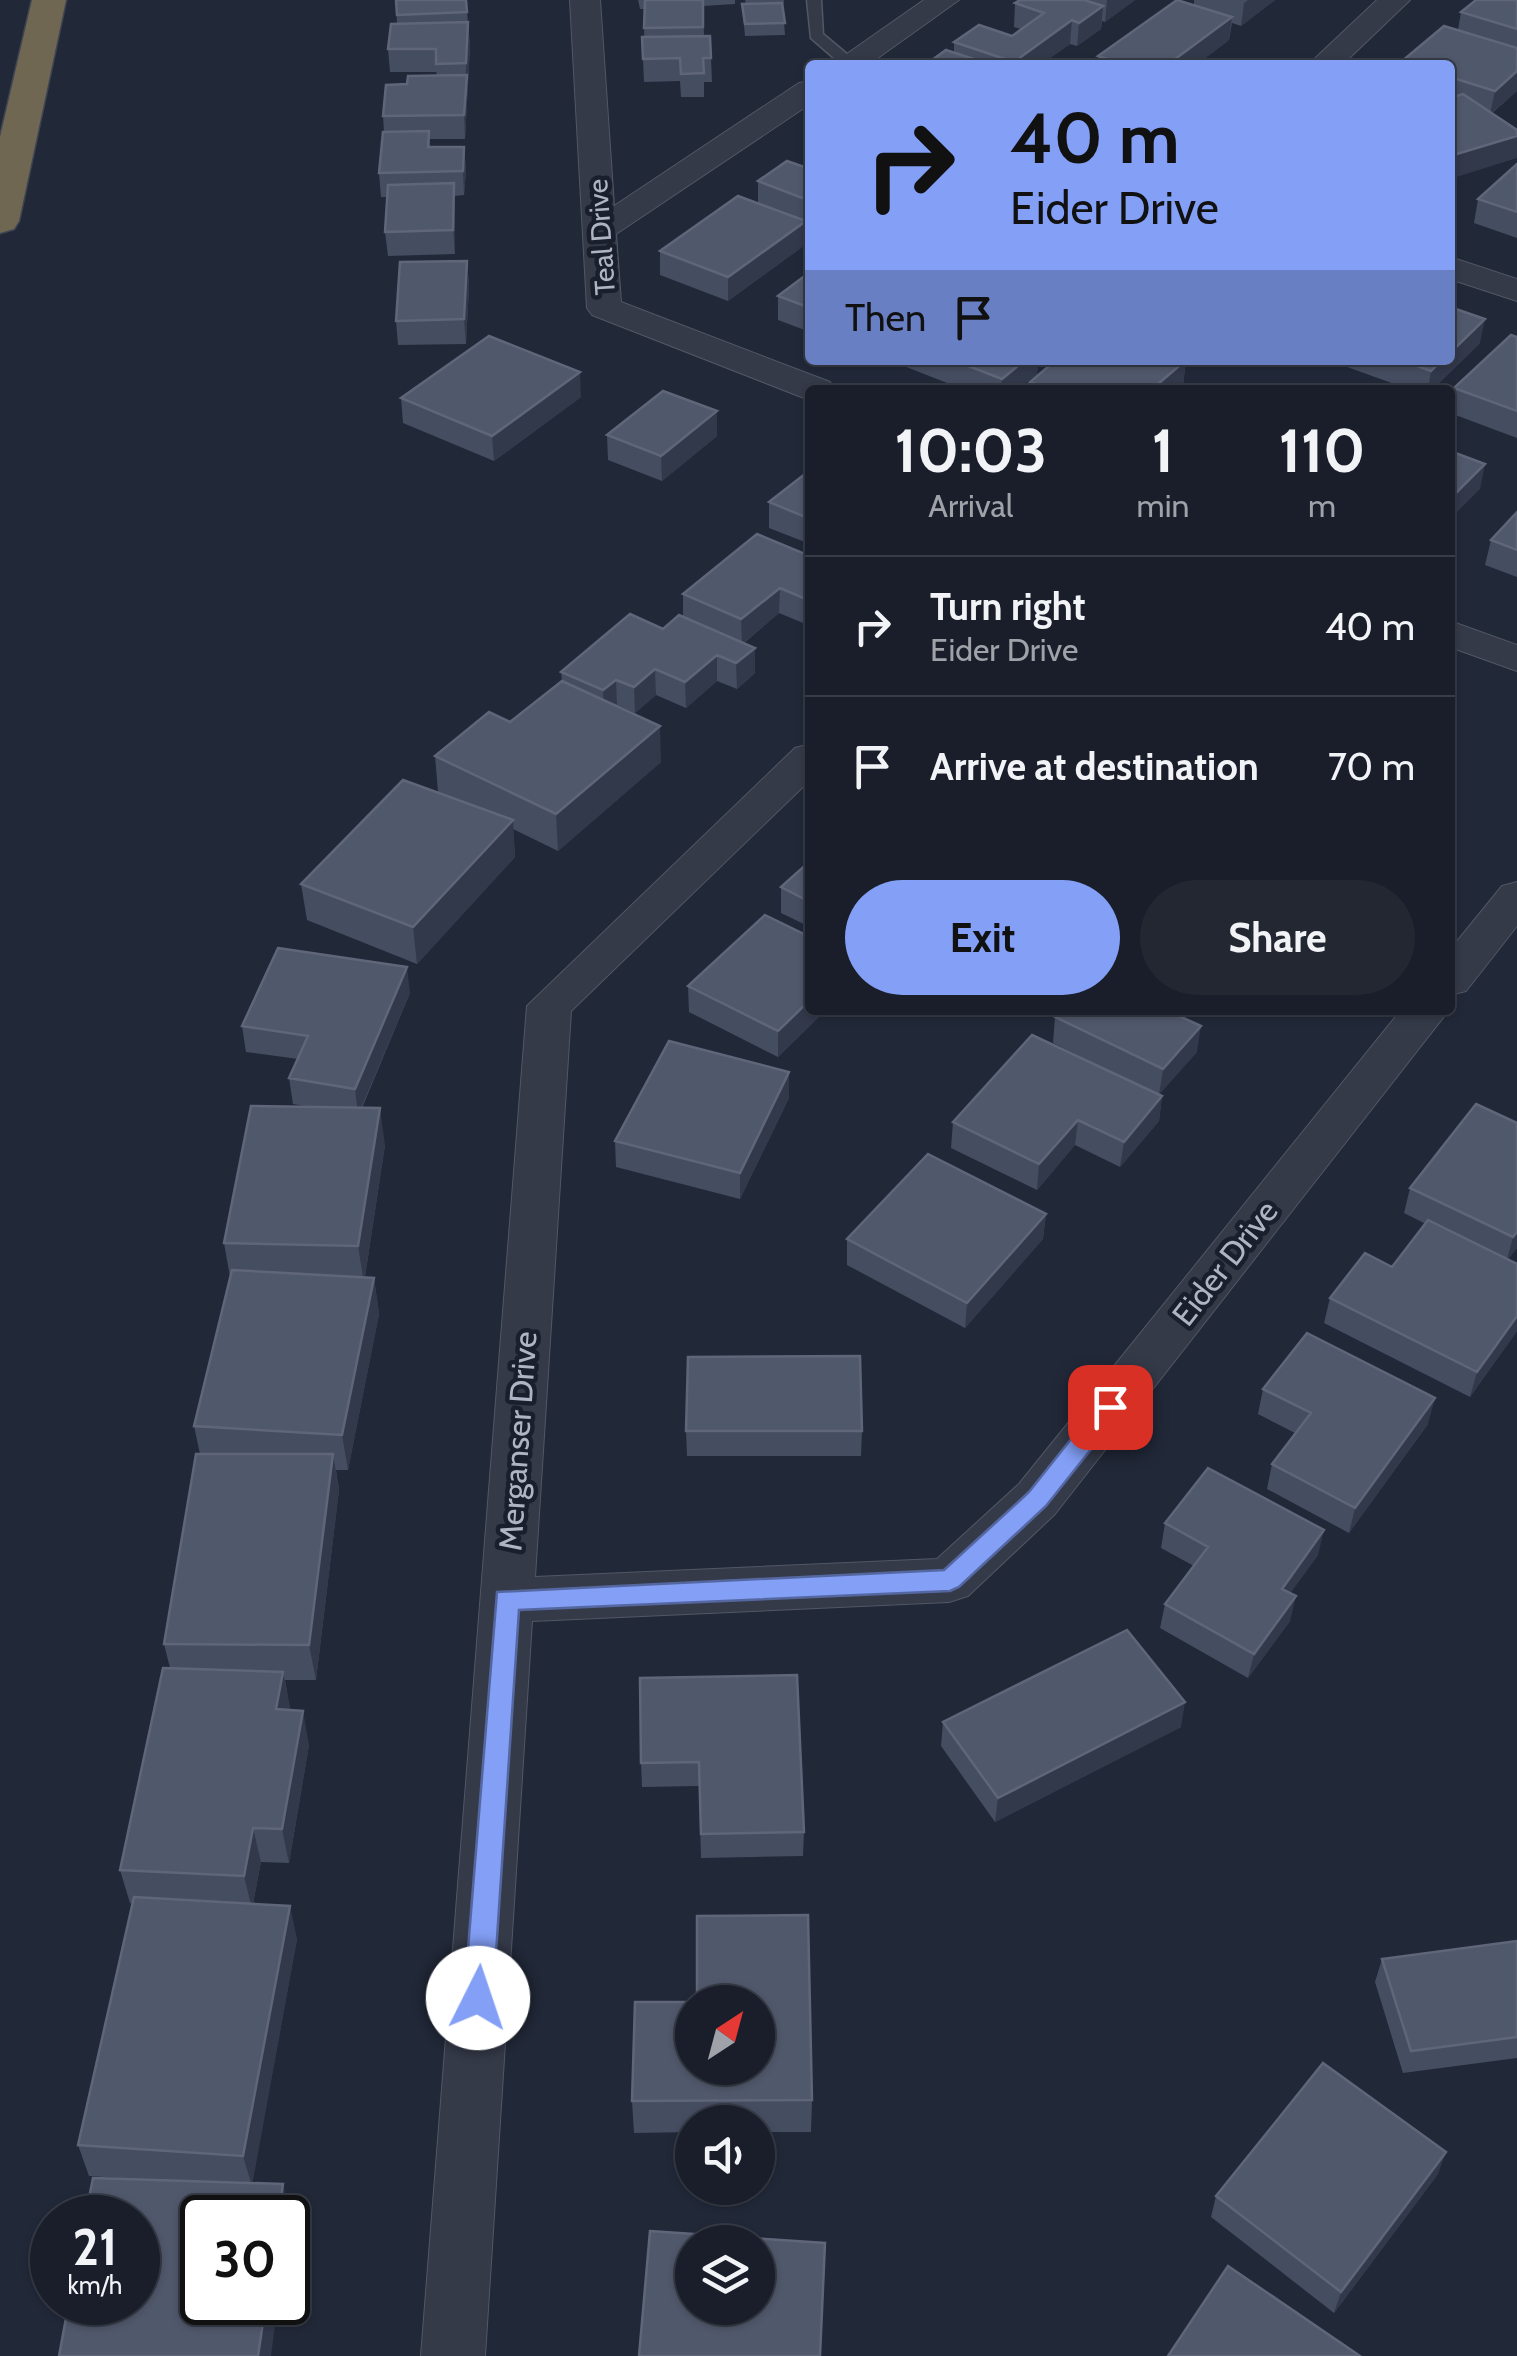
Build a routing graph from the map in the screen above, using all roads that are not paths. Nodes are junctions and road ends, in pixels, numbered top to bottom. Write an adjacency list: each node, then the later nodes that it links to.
1 (50, 0): 10 (highway)
2 (585, 0): 11 (street, Teal Drive)
3 (814, 0): 6 (lane)
4 (944, 0): 7 (street)
5 (1396, 0): 8 (street)
6 (844, 60)
7 (854, 60)
8 (1330, 60)
9 (805, 93): 11 (street)
10 (0, 221)
11 (600, 231): 14 (street, Teal Drive)
12 (1455, 268): 13 (street)
13 (1517, 291)
14 (805, 385)
15 (1455, 635): 16 (street)
16 (1517, 659)
17 (805, 762): 21 (street, Merganser Drive)
18 (1517, 896): 19 (street)
19 (1455, 974)
20 (1422, 1015): 21 (street, Eider Drive)
21 (506, 1600): 22 (street, Merganser Drive)
22 (453, 2356)

